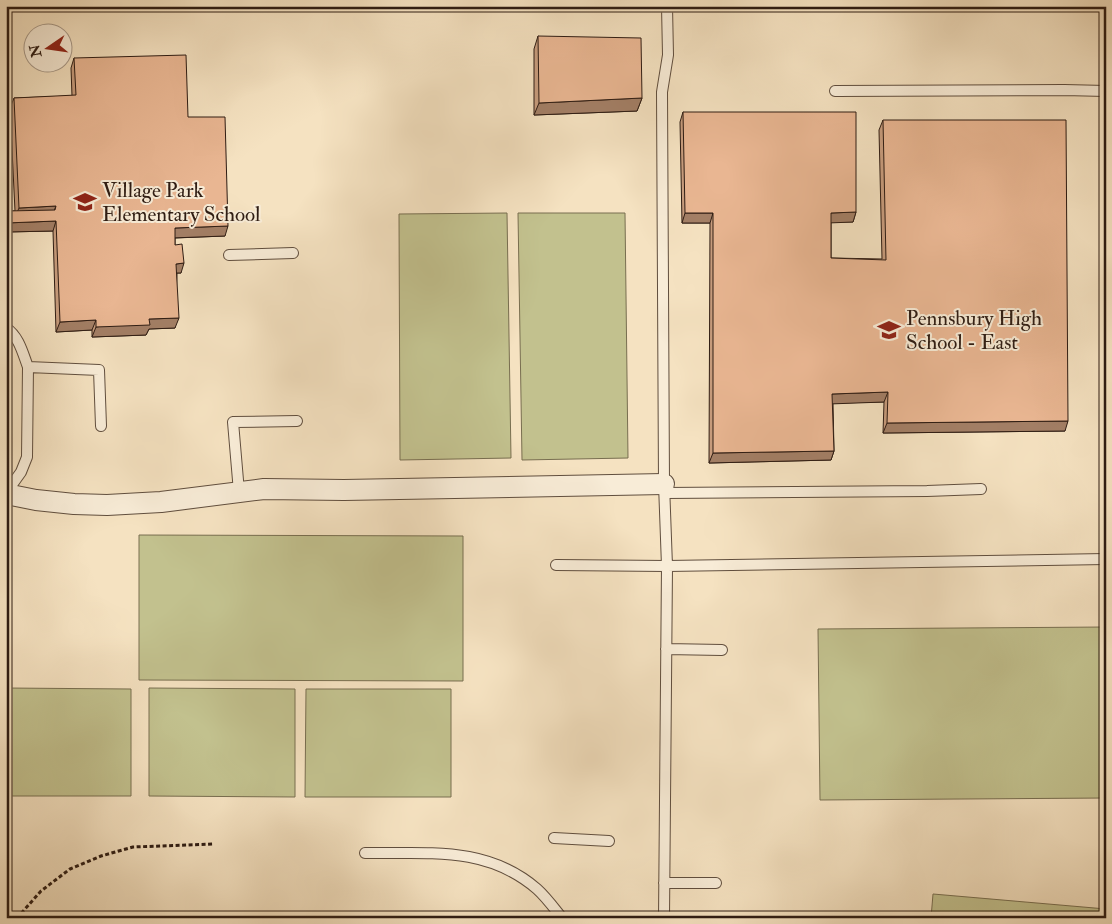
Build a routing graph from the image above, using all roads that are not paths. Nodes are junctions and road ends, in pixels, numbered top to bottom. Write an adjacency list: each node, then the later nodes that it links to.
1 (667, 6): 10 (lane)
2 (835, 91): 3 (lane)
3 (1106, 91)
4 (293, 253): 5 (lane)
5 (229, 255)
6 (6, 328): 7 (lane)
7 (28, 367): 9 (lane); 13 (lane)
8 (297, 421): 12 (lane)
9 (101, 426)
10 (664, 488): 11 (lane); 12 (street); 16 (lane)
11 (981, 489)
12 (239, 492): 13 (street)
13 (6, 493)
14 (1106, 559): 16 (lane)
15 (556, 566): 16 (lane)
16 (667, 566): 17 (lane)
17 (666, 649): 18 (lane); 23 (lane)
18 (722, 650)
19 (554, 838): 20 (lane)
20 (609, 841)
21 (365, 853): 24 (lane)
22 (716, 883): 23 (lane)
23 (664, 884): 25 (lane)
24 (562, 918)
25 (664, 918)

